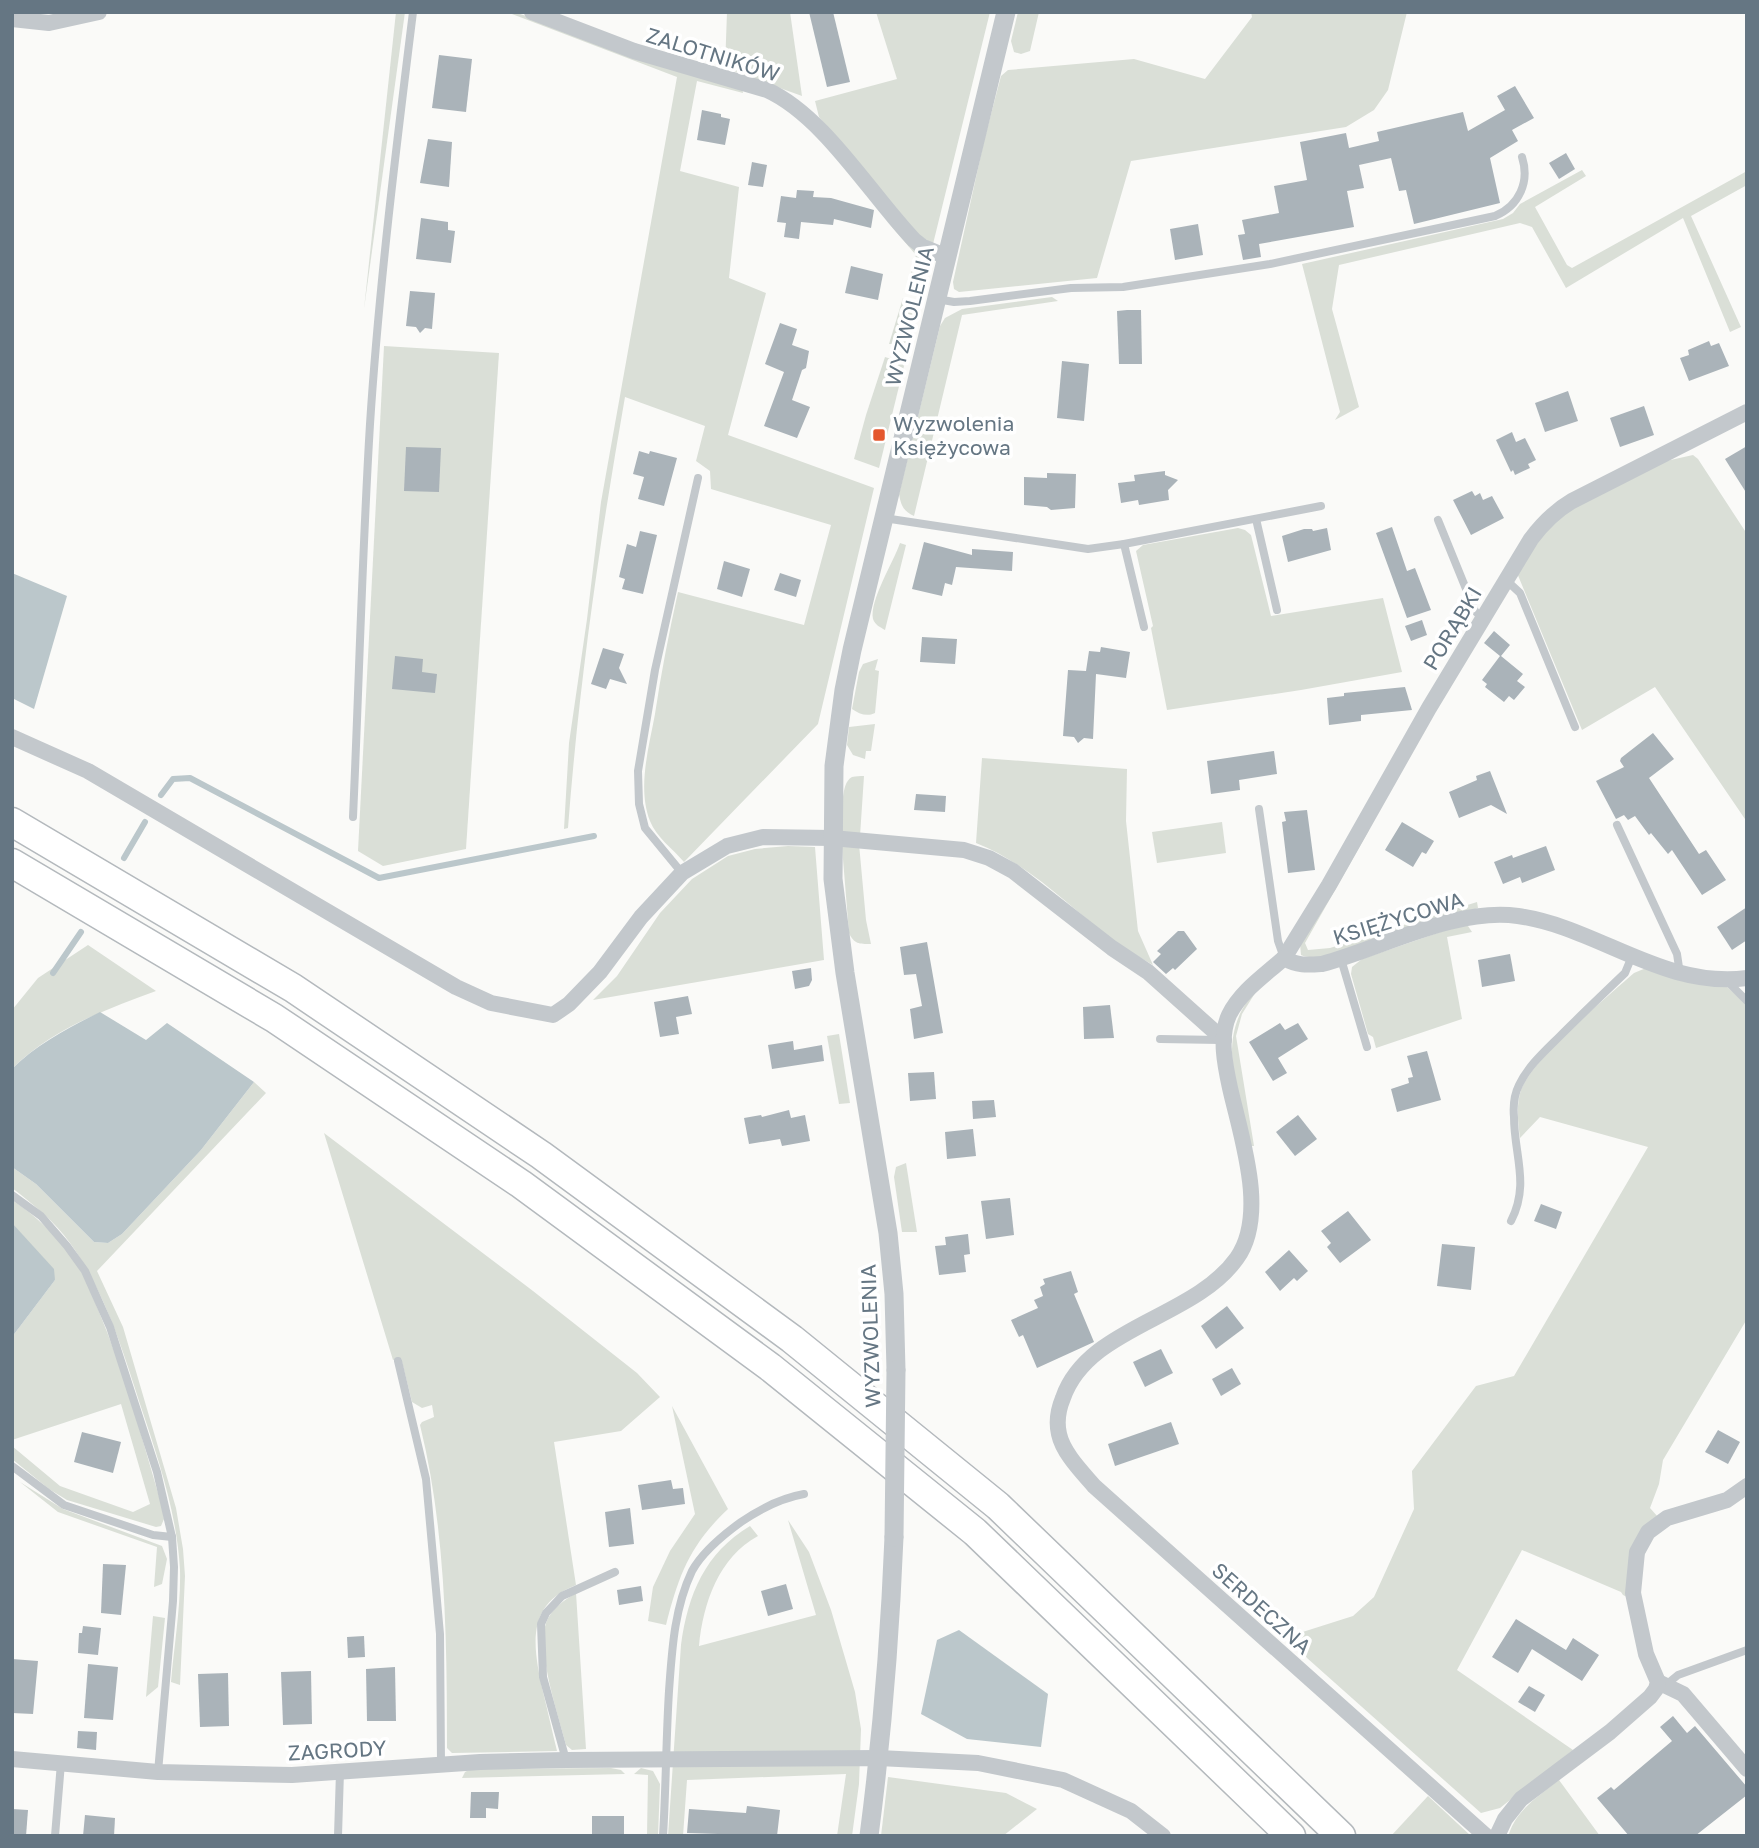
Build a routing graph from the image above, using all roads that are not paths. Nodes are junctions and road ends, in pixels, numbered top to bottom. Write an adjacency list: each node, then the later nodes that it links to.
1 (99, 12): 5 (street)
2 (413, 12): 23 (lane)
3 (532, 12): 7 (street, ZALOTNIKÓW)
4 (1006, 12): 7 (street, WYZWOLENIA)
5 (12, 19)
6 (1522, 157): 8 (lane)
7 (947, 257): 8 (street, WYZWOLENIA)
8 (937, 299): 12 (street, WYZWOLENIA)
9 (1747, 412): 16 (street, PORĄBKI)
10 (698, 478): 28 (lane)
11 (1321, 506): 13 (lane)
12 (884, 518): 15 (lane); 26 (street, WYZWOLENIA)
13 (1256, 519): 15 (lane); 17 (lane)
14 (1438, 520): 18 (lane)
15 (1124, 544): 19 (lane)
16 (1506, 580): 18 (street, PORĄBKI); 20 (lane)
17 (1277, 610)
18 (1483, 619): 30 (street, PORĄBKI)
19 (1144, 627)
20 (1576, 727)
21 (12, 737): 28 (street)
22 (1259, 809): 30 (lane)
23 (354, 817)
24 (12, 822): 64 (highway)
25 (1617, 825): 32 (lane)
26 (832, 838): 28 (street); 37 (street); 49 (street, WYZWOLENIA, bridge)
27 (12, 863): 63 (highway)
28 (682, 873)
29 (1632, 956): 31 (street, KSIĘŻYCOWA); 32 (street, KSIĘŻYCOWA); 40 (lane)
30 (1284, 958): 31 (street, KSIĘŻYCOWA); 37 (street)
31 (1341, 959): 38 (lane)
32 (1680, 974): 34 (street, KSIĘŻYCOWA)
33 (1747, 978): 34 (street, KSIĘŻYCOWA)
34 (1726, 980): 35 (lane)
35 (1747, 1001)
36 (1160, 1039): 37 (lane)
37 (1224, 1040): 65 (street, SERDECZNA)
38 (1367, 1046)
39 (12, 1195): 45 (lane)
40 (1511, 1221)
41 (398, 1361): 54 (lane)
42 (12, 1466): 45 (lane)
43 (1747, 1486): 48 (street)
44 (804, 1494): 51 (lane)
45 (172, 1537): 56 (lane)
46 (615, 1572): 52 (lane)
47 (1747, 1650): 48 (lane)
48 (1662, 1683): 55 (street); 66 (street)
49 (879, 1758): 51 (street, ZAGRODY); 61 (street, WYZWOLENIA); 62 (street, ZAGRODY)
50 (12, 1759): 53 (street, ZAGRODY)
51 (664, 1759): 52 (street, ZAGRODY); 60 (lane)
52 (566, 1760): 54 (street, ZAGRODY)
53 (61, 1763): 56 (street, ZAGRODY); 58 (lane)
54 (441, 1764): 57 (street, ZAGRODY)
55 (1747, 1769)
56 (158, 1772): 57 (street, ZAGRODY)
57 (340, 1772): 59 (lane)
58 (55, 1836)
59 (338, 1836)
60 (663, 1836)
61 (869, 1836)
62 (1163, 1836)
63 (1291, 1836)
64 (1341, 1836)
65 (1486, 1836)
66 (1497, 1836)

